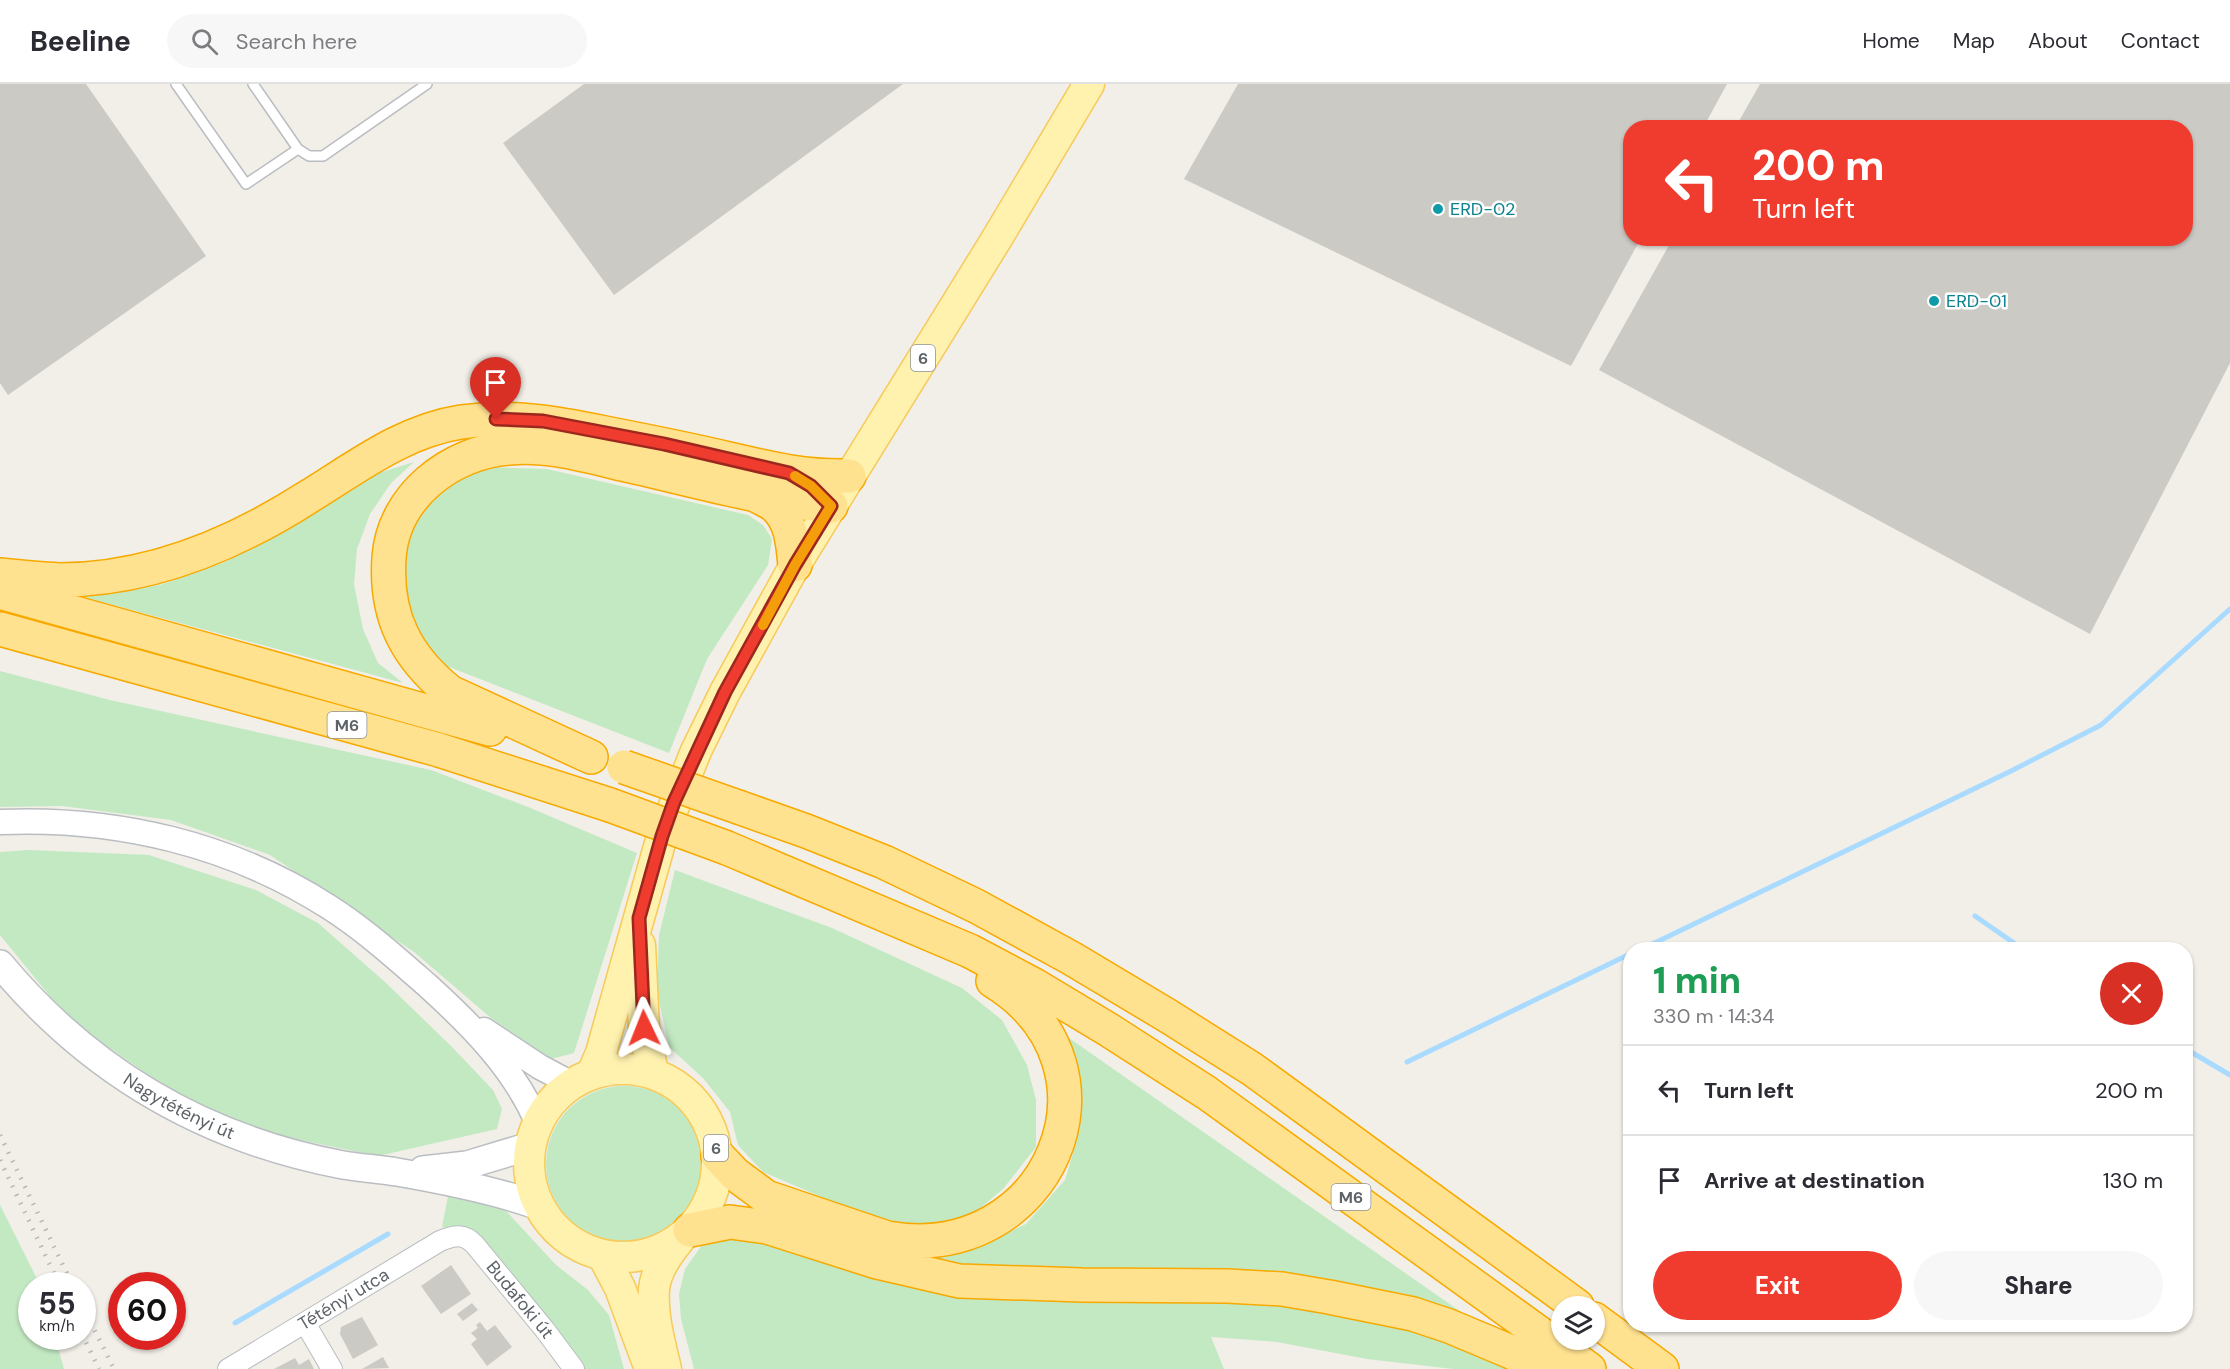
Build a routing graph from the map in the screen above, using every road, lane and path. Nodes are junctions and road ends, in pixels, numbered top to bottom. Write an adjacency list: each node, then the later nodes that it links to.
1 (176, 84): 5 (lane)
2 (253, 84): 5 (lane)
3 (427, 84): 5 (lane)
4 (1089, 84): 7 (main road, 6)
5 (298, 149)
6 (789, 473): 7 (highway); 9 (highway); 11 (highway)
7 (849, 476): 9 (main road, 6)
8 (756, 495): 9 (highway); 10 (highway); 14 (highway)
9 (831, 506): 10 (main road, 6)
10 (795, 565): 17 (main road, 6)
11 (0, 575)
12 (0, 592): 14 (highway, M6)
13 (0, 629): 16 (highway, M6, bridge)
14 (591, 758): 29 (highway, M6, bridge)
15 (0, 822): 19 (street)
16 (871, 907): 23 (highway); 38 (highway, M6)
17 (639, 918): 20 (main road, 6); 21 (main road, 6)
18 (0, 964): 24 (main road, Nagytétényi út)
19 (459, 1014): 21 (street); 22 (street)
20 (653, 1073): 21 (main road, 6); 23 (main road, 6)
21 (582, 1079): 22 (main road, 6)
22 (534, 1135): 24 (main road, Nagytétényi út); 25 (main road, 6)
23 (718, 1156): 26 (main road, 6)
24 (398, 1172): 25 (main road, Nagytétényi út)
25 (539, 1206): 28 (main road, 6)
26 (685, 1235): 28 (main road, 6); 36 (main road, 6); 37 (highway)
27 (461, 1236): 30 (street, Tétényi utca); 34 (street, Budafoki út)
28 (603, 1256): 35 (main road)
29 (1563, 1296)
30 (305, 1323): 32 (street, Tétényi utca); 33 (street)
31 (1605, 1327): 39 (highway)
32 (228, 1369)
33 (332, 1369)
34 (574, 1369)
35 (650, 1369)
36 (666, 1369)
37 (1546, 1369)
38 (1588, 1369)
39 (1662, 1369)

